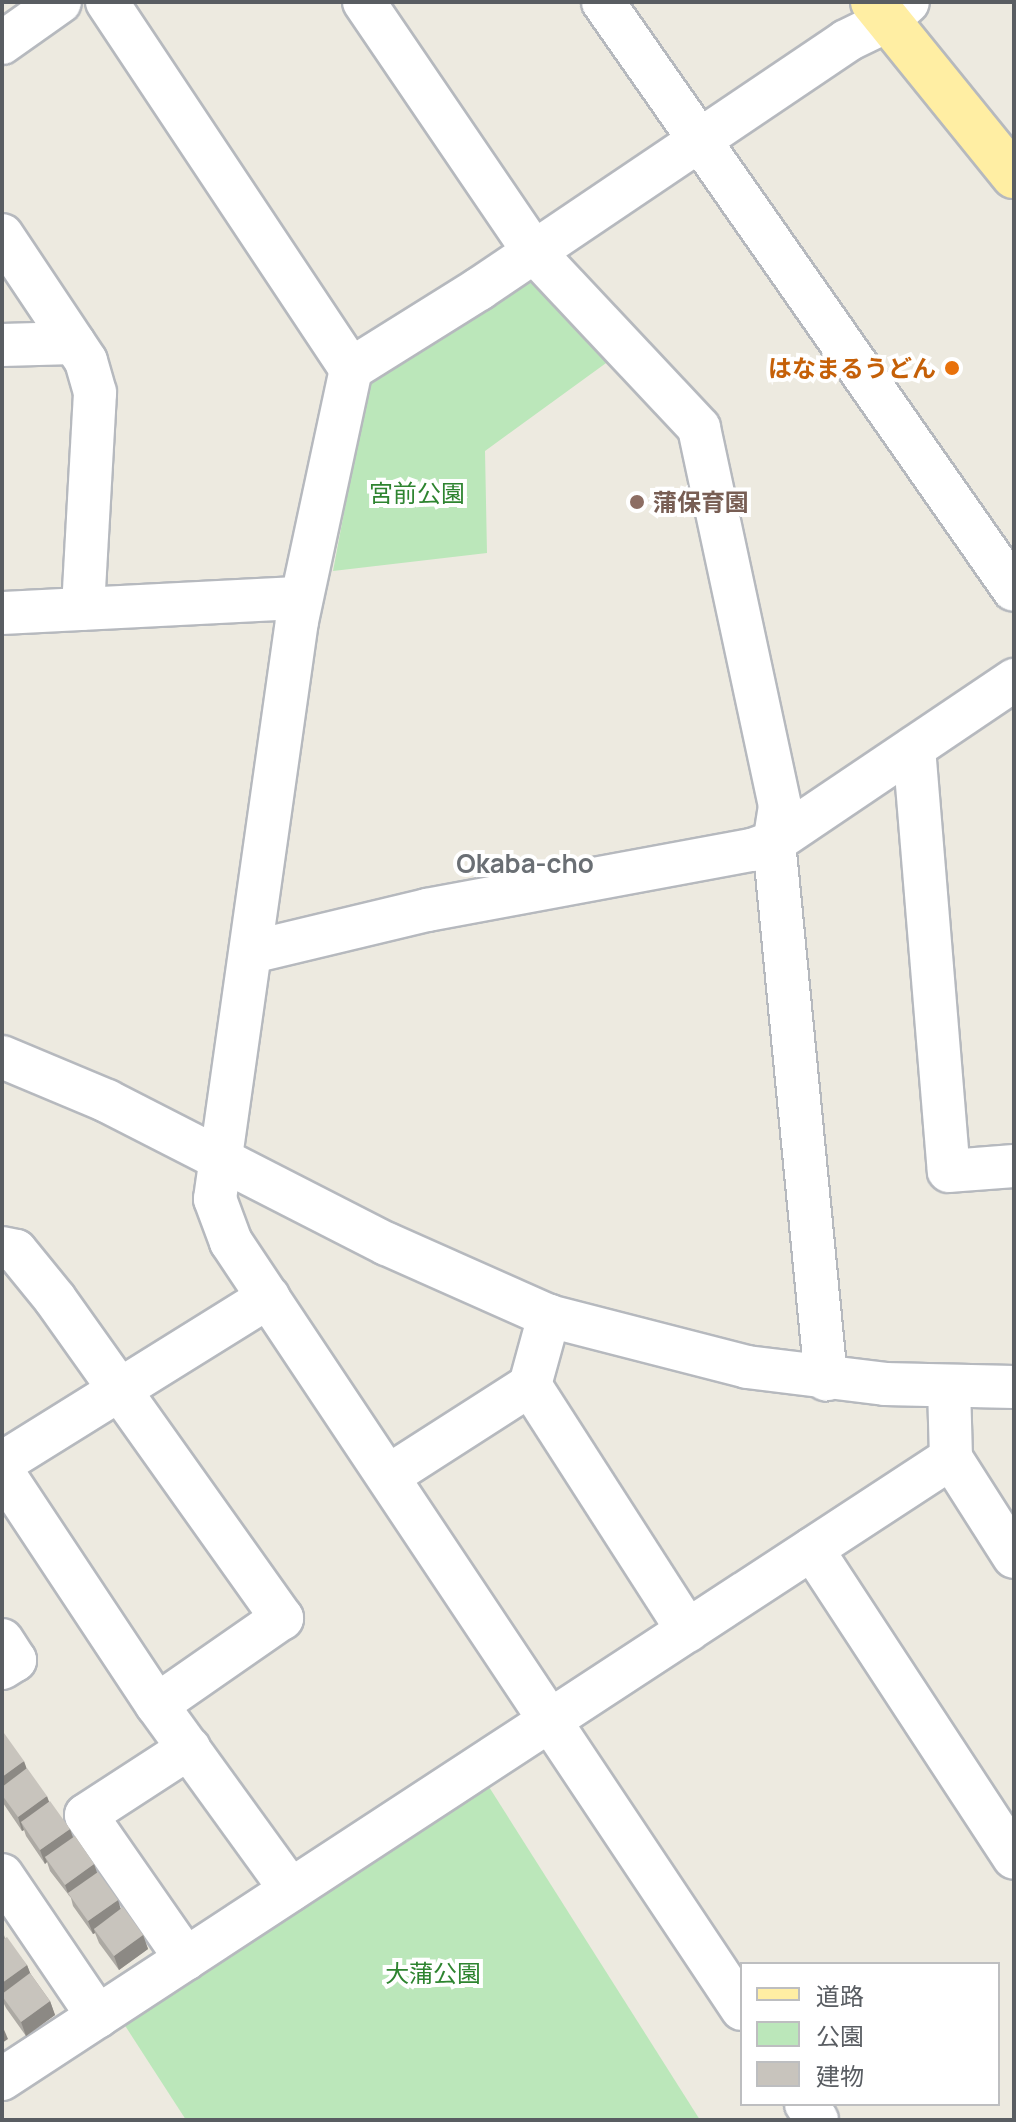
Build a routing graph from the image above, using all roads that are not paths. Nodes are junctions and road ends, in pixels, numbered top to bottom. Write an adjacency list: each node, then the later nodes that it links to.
1 (60, 2): 6 (street)
2 (107, 2): 13 (street)
3 (364, 2): 10 (street)
4 (603, 2): 7 (street)
5 (889, 8): 7 (street); 8 (main road)
6 (2, 43)
7 (696, 140): 10 (street); 14 (street)
8 (1008, 155)
9 (2, 235): 11 (street)
10 (534, 252): 13 (street); 20 (street)
11 (74, 343): 12 (street); 16 (street)
12 (2, 345)
13 (351, 369): 15 (street)
14 (1014, 590)
15 (301, 598): 16 (street); 21 (street)
16 (83, 609): 17 (street)
17 (2, 613)
18 (1014, 680): 19 (street)
19 (914, 748): 20 (street); 24 (street)
20 (774, 842): 21 (street); 28 (street)
21 (252, 952): 23 (street)
22 (2, 1057): 23 (street)
23 (219, 1162): 26 (street); 27 (street)
24 (1014, 1166)
25 (2, 1248): 32 (street)
26 (269, 1297): 32 (street); 36 (street)
27 (549, 1316): 28 (street); 29 (street)
28 (826, 1379): 30 (street)
29 (530, 1385): 36 (street); 39 (street)
30 (949, 1386): 31 (street); 33 (street)
31 (1014, 1387)
32 (120, 1388): 34 (street); 42 (street)
33 (951, 1458): 37 (street); 38 (street)
34 (2, 1463)
35 (2, 1471): 42 (street)
36 (390, 1475): 43 (street)
37 (812, 1549): 39 (street); 45 (street)
38 (1014, 1557)
39 (688, 1631): 43 (street)
40 (2, 1640): 41 (street)
41 (2, 1668)
42 (157, 1705): 44 (street)
43 (550, 1724): 47 (street); 49 (street)
44 (189, 1748): 47 (street); 48 (street)
45 (1014, 1858)
46 (2, 1875): 50 (street)
47 (291, 1890): 48 (street)
48 (186, 1959): 50 (street)
49 (740, 2006)
50 (98, 2017): 51 (street)
51 (2, 2079)

